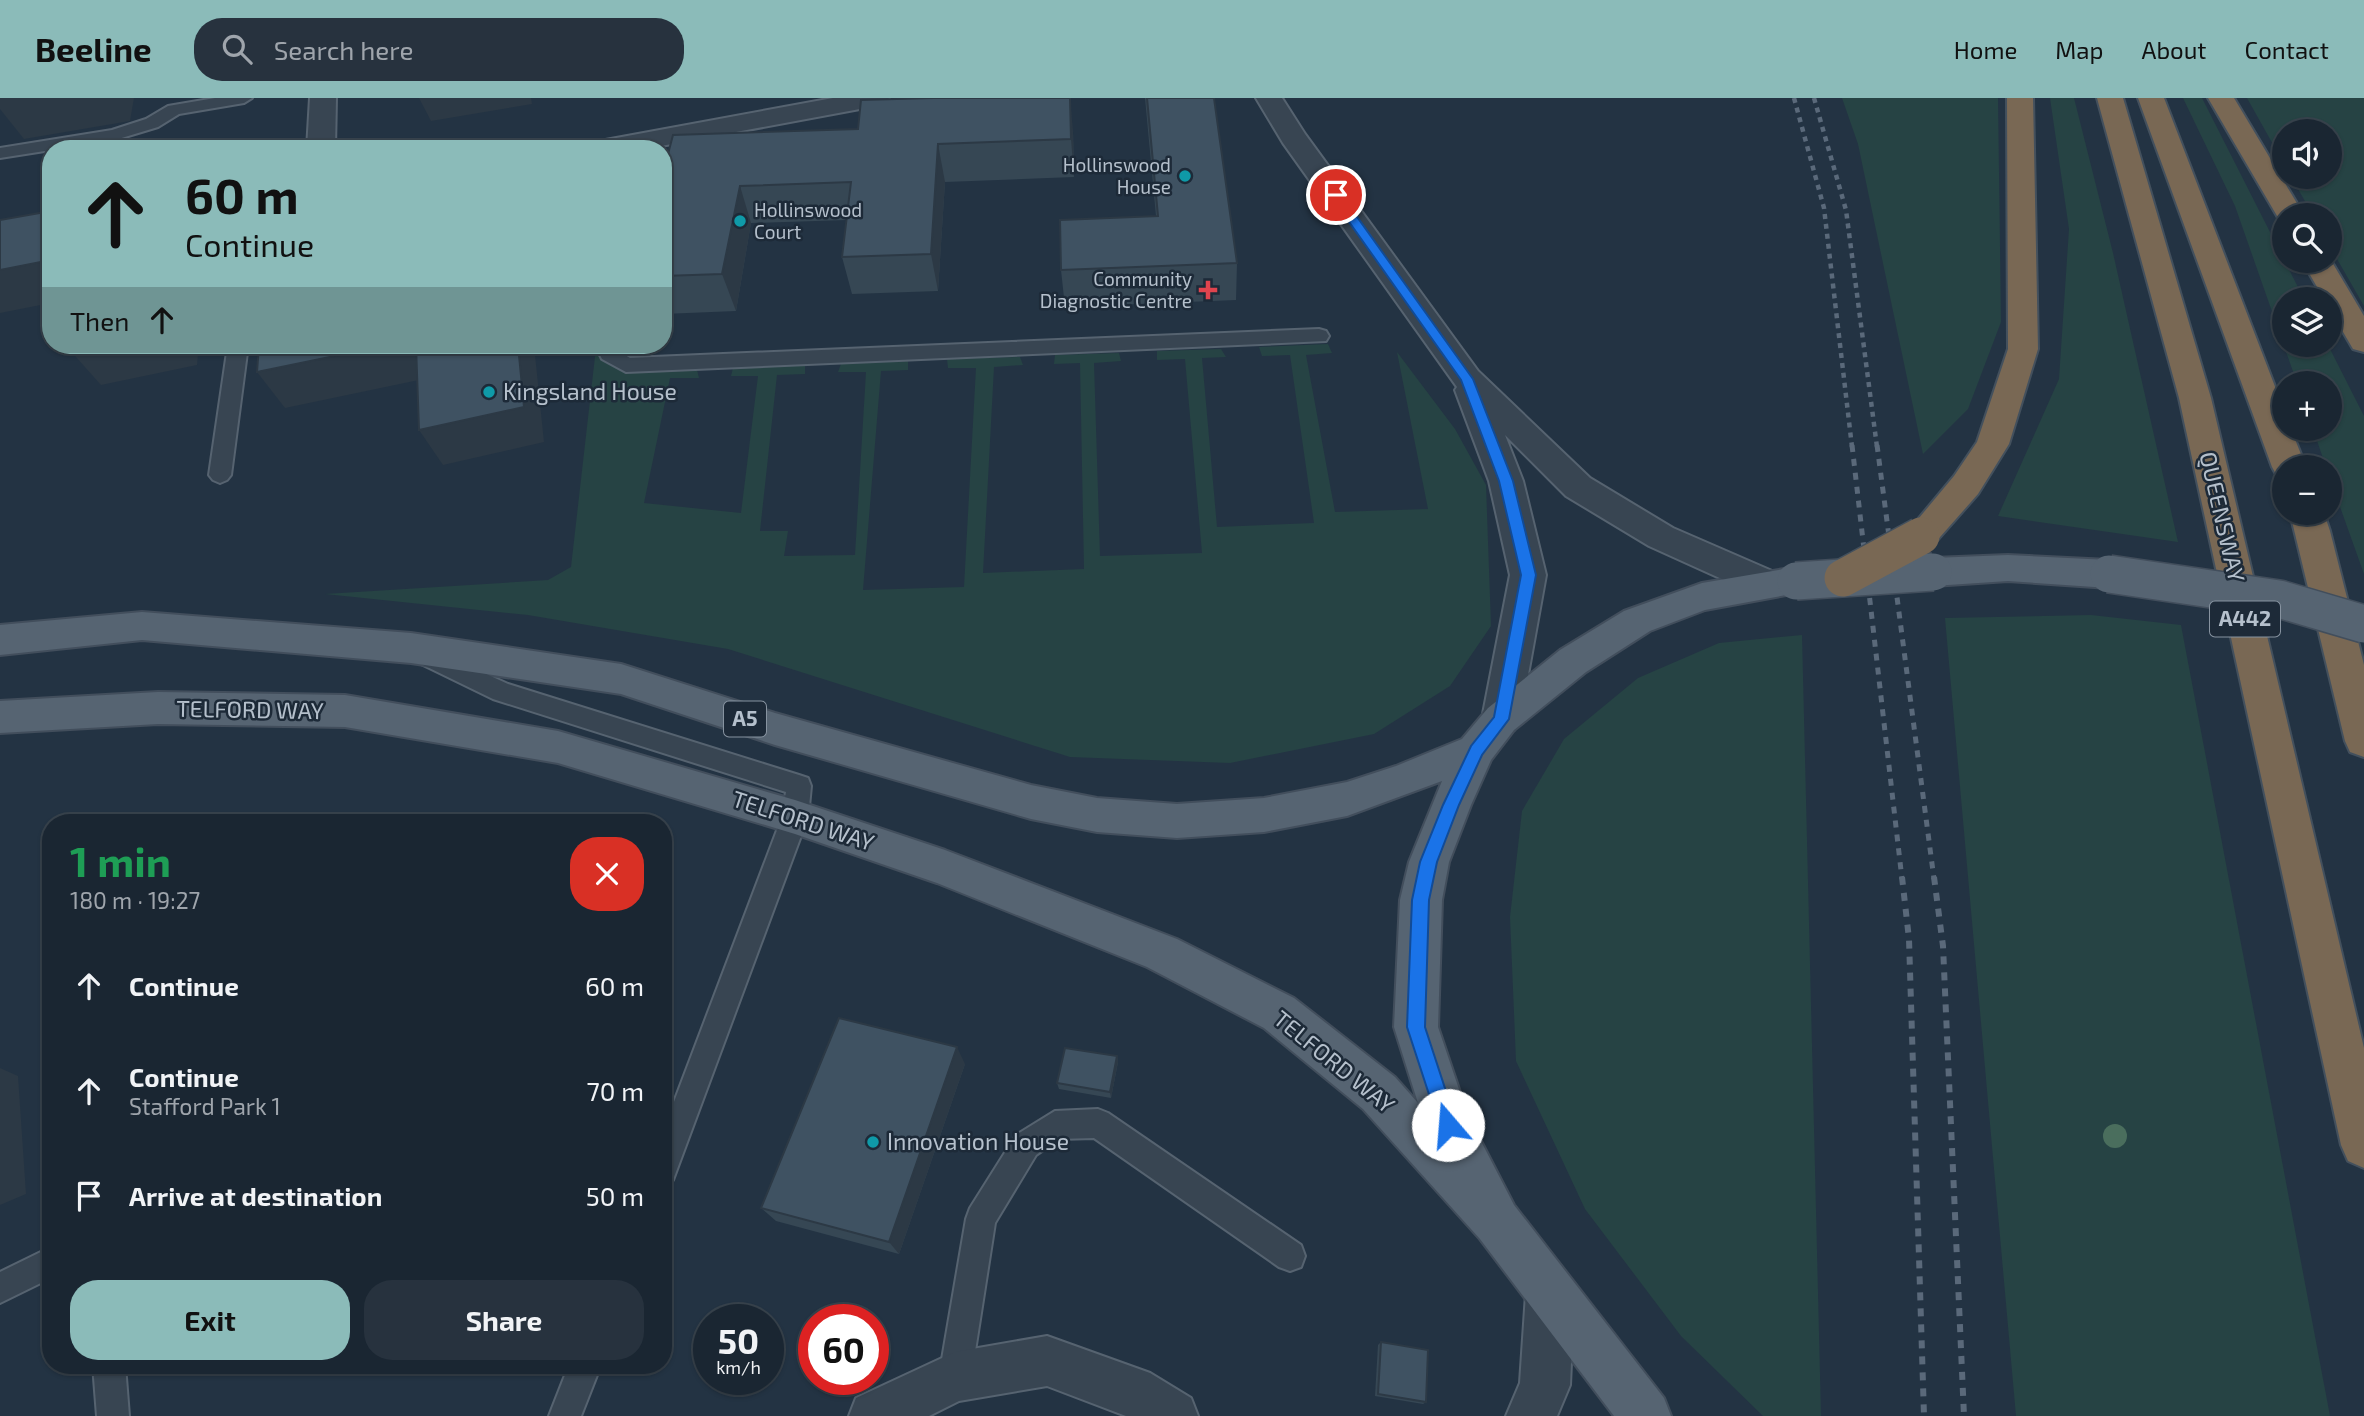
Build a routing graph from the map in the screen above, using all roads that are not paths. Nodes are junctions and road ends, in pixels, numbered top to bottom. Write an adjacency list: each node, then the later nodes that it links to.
1 (244, 98): 10 (lane)
2 (323, 98): 11 (street)
3 (870, 98): 4 (street); 12 (street)
4 (876, 98)
5 (1269, 98): 21 (street)
6 (2020, 98): 25 (highway, bridge)
7 (2110, 98): 34 (highway, QUEENSWAY / A442)
8 (2151, 98): 22 (highway)
9 (2221, 98): 15 (highway)
10 (84, 140)
11 (321, 140)
12 (650, 140)
13 (42, 146): 14 (lane)
14 (0, 153)
15 (2283, 203)
16 (2323, 273): 18 (highway)
17 (1319, 336): 20 (lane)
18 (2364, 342)
19 (237, 354): 23 (lane)
20 (609, 354)
21 (1467, 379): 26 (street); 31 (street)
22 (2285, 455)
23 (220, 474)
24 (2312, 525): 32 (highway)
25 (1843, 578): 26 (main road, bridge); 27 (main road, bridge)
26 (1782, 583): 31 (main road)
27 (2364, 624)
28 (0, 640): 29 (main road, A5)
29 (411, 648): 31 (main road, A5); 33 (lane)
30 (0, 717): 33 (main road, TELFORD WAY)
31 (1489, 735): 36 (main road)
32 (2364, 741)
33 (795, 817): 35 (lane); 36 (main road, TELFORD WAY)
34 (2364, 1145)
35 (672, 1146)
36 (1497, 1222): 40 (main road)
37 (1290, 1256): 43 (lane)
38 (42, 1267): 39 (lane)
39 (0, 1288)
40 (1550, 1294): 48 (street); 49 (main road)
41 (110, 1374): 44 (lane)
42 (581, 1374): 45 (lane)
43 (956, 1377): 46 (street); 47 (street)
44 (113, 1416)
45 (565, 1416)
46 (874, 1416)
47 (1173, 1416)
48 (1531, 1416)
49 (1646, 1416)

